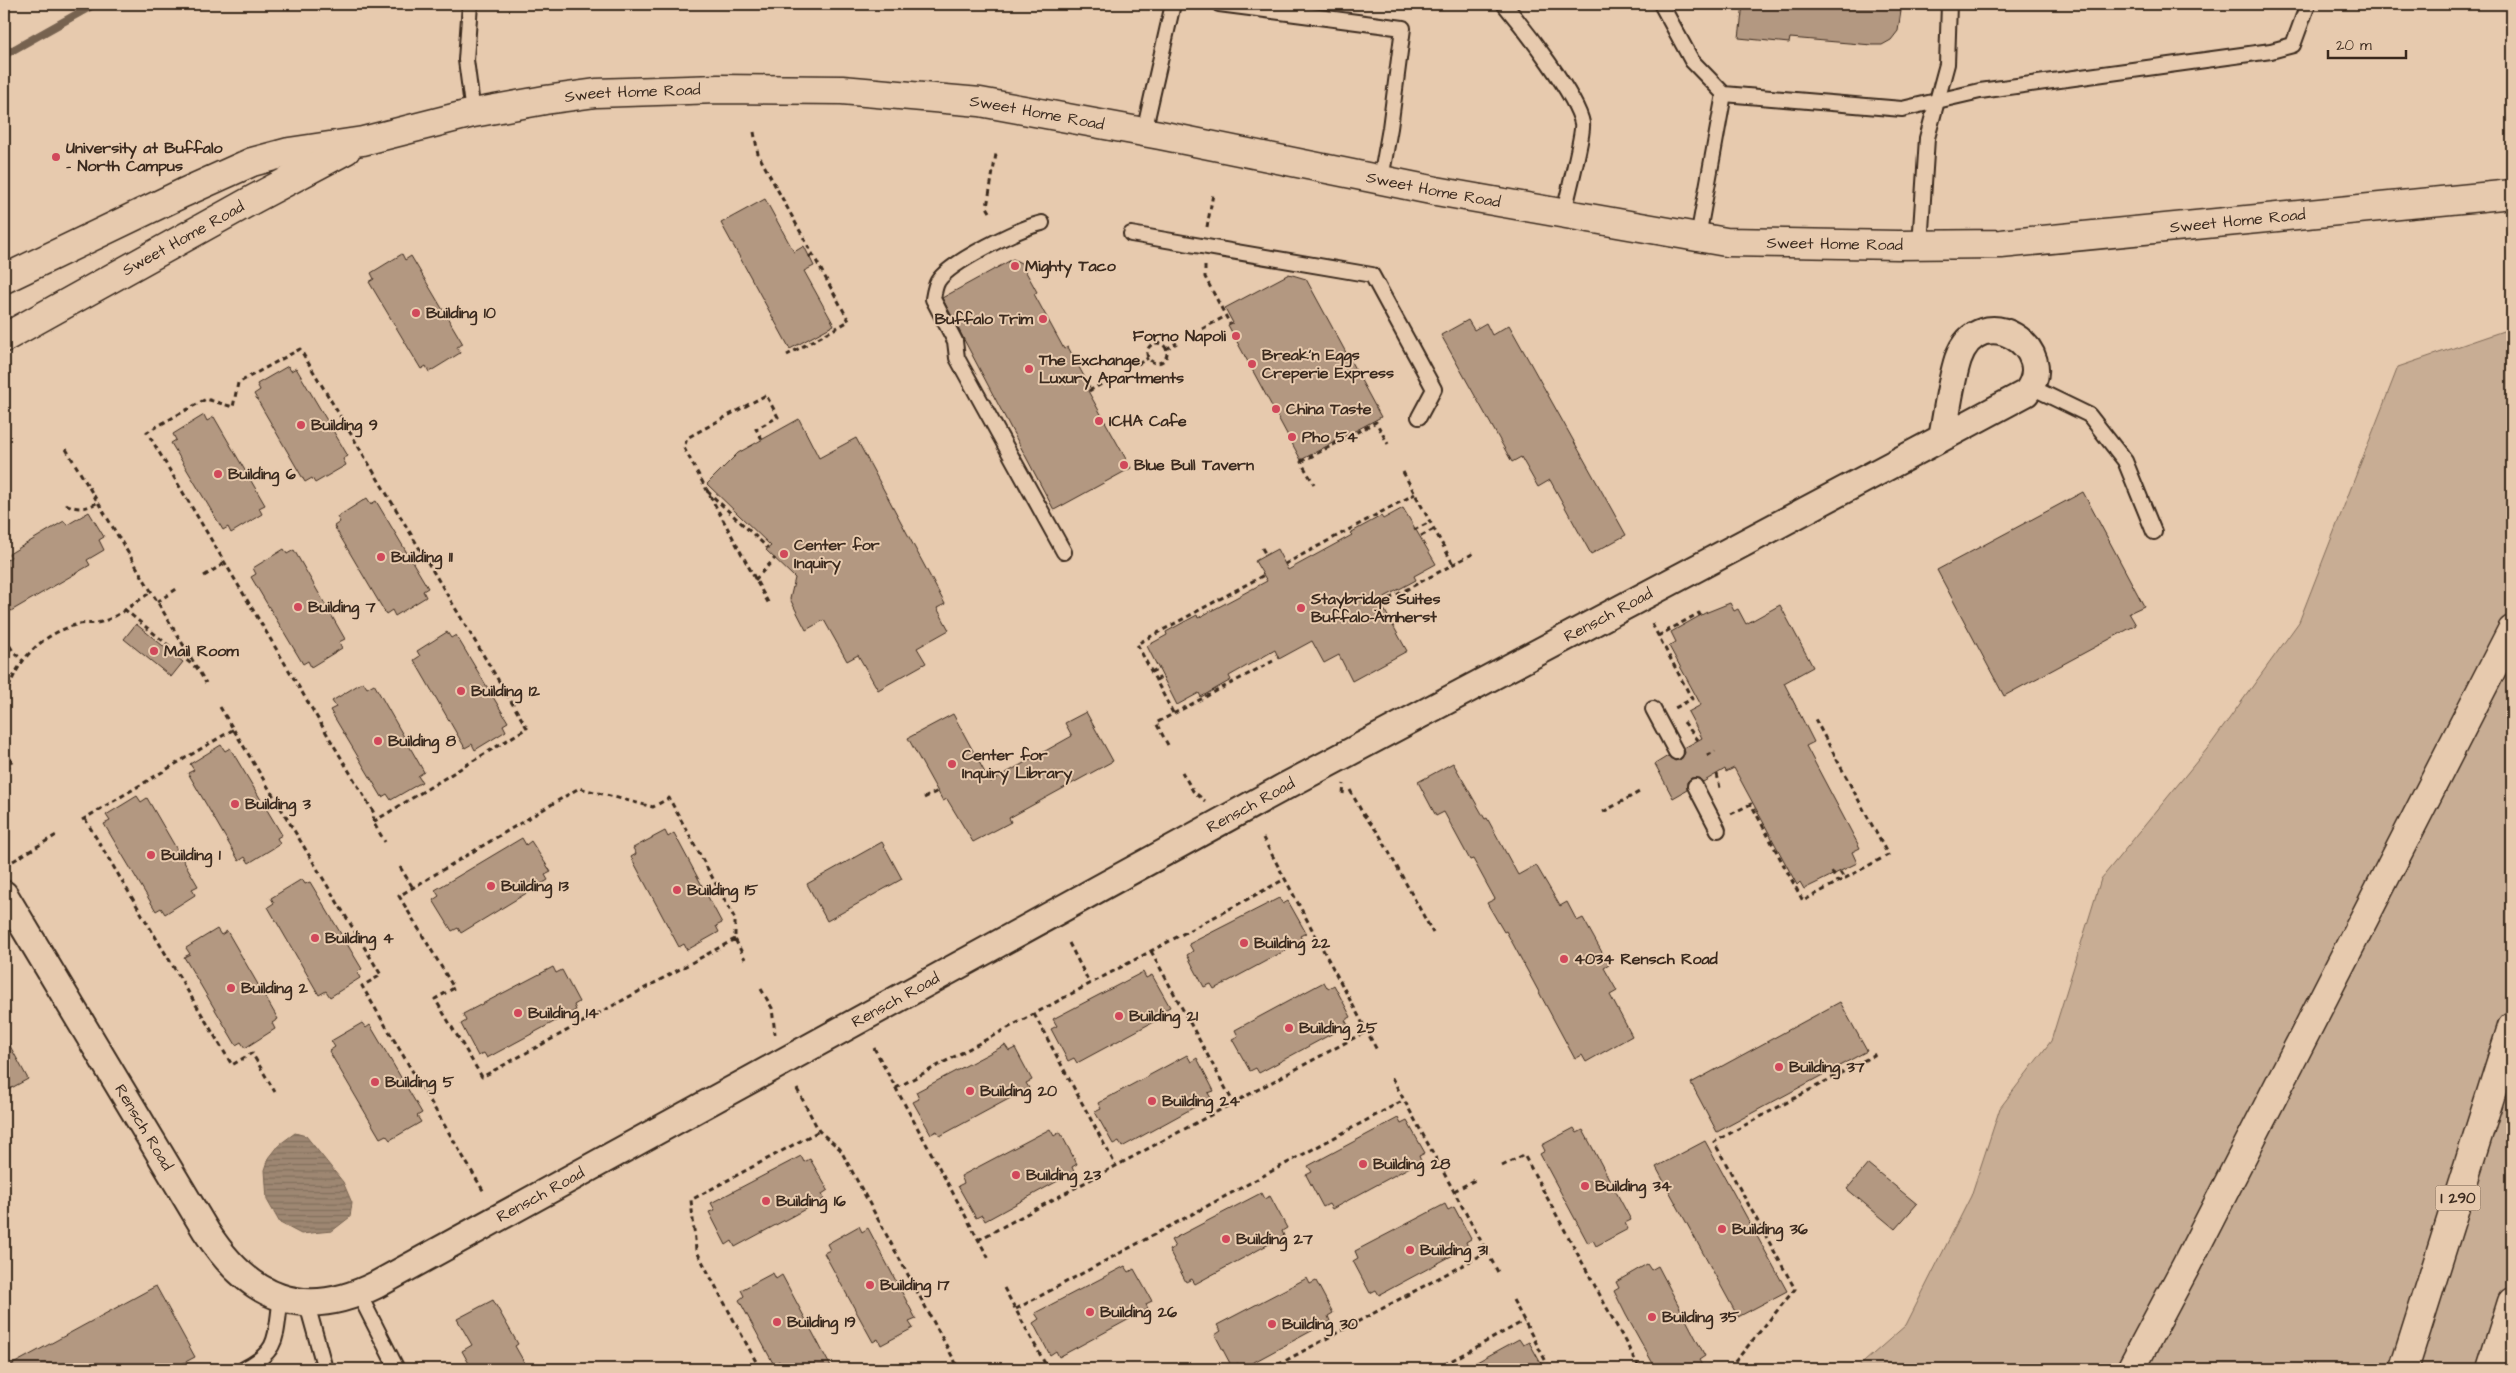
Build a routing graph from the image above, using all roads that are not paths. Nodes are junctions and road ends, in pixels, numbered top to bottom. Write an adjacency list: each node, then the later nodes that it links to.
1 (470, 4): 10 (lane)
2 (1173, 4): 11 (lane)
3 (1219, 4): 13 (lane)
4 (1504, 4): 15 (lane)
5 (1661, 4): 8 (lane)
6 (1949, 4): 9 (lane)
7 (2308, 4): 9 (lane)
8 (1724, 94): 9 (lane); 18 (lane)
9 (1937, 101): 19 (lane)
10 (473, 113): 11 (main road, Sweet Home Road); 12 (main road, Sweet Home Road)
11 (1144, 132): 13 (main road, Sweet Home Road)
12 (363, 141): 20 (main road, Sweet Home Road); 21 (main road, Sweet Home Road)
13 (1381, 179): 15 (main road, Sweet Home Road)
14 (2512, 194): 19 (main road, Sweet Home Road)
15 (1564, 213): 18 (main road, Sweet Home Road)
16 (1042, 223): 26 (lane)
17 (1131, 234): 23 (lane)
18 (1698, 237): 19 (main road, Sweet Home Road)
19 (1920, 245)
20 (4, 279)
21 (4, 338)
22 (2030, 387): 24 (street, Rensch Road); 24 (street); 25 (lane)
23 (1420, 417)
24 (1942, 438): 34 (street, Rensch Road)
25 (2154, 532)
26 (1064, 552)
27 (2512, 630): 40 (main road)
28 (1653, 709): 29 (lane)
29 (1676, 752)
30 (1694, 786): 31 (lane)
31 (1718, 830)
32 (4, 894): 35 (street, Rensch Road)
33 (2512, 1026): 41 (main road, I 290)
34 (358, 1294): 35 (street, Rensch Road); 39 (lane)
35 (293, 1299): 37 (lane); 38 (lane)
36 (2512, 1302): 42 (main road)
37 (244, 1369)
38 (325, 1369)
39 (397, 1369)
40 (2131, 1369)
41 (2404, 1369)
42 (2491, 1369)

